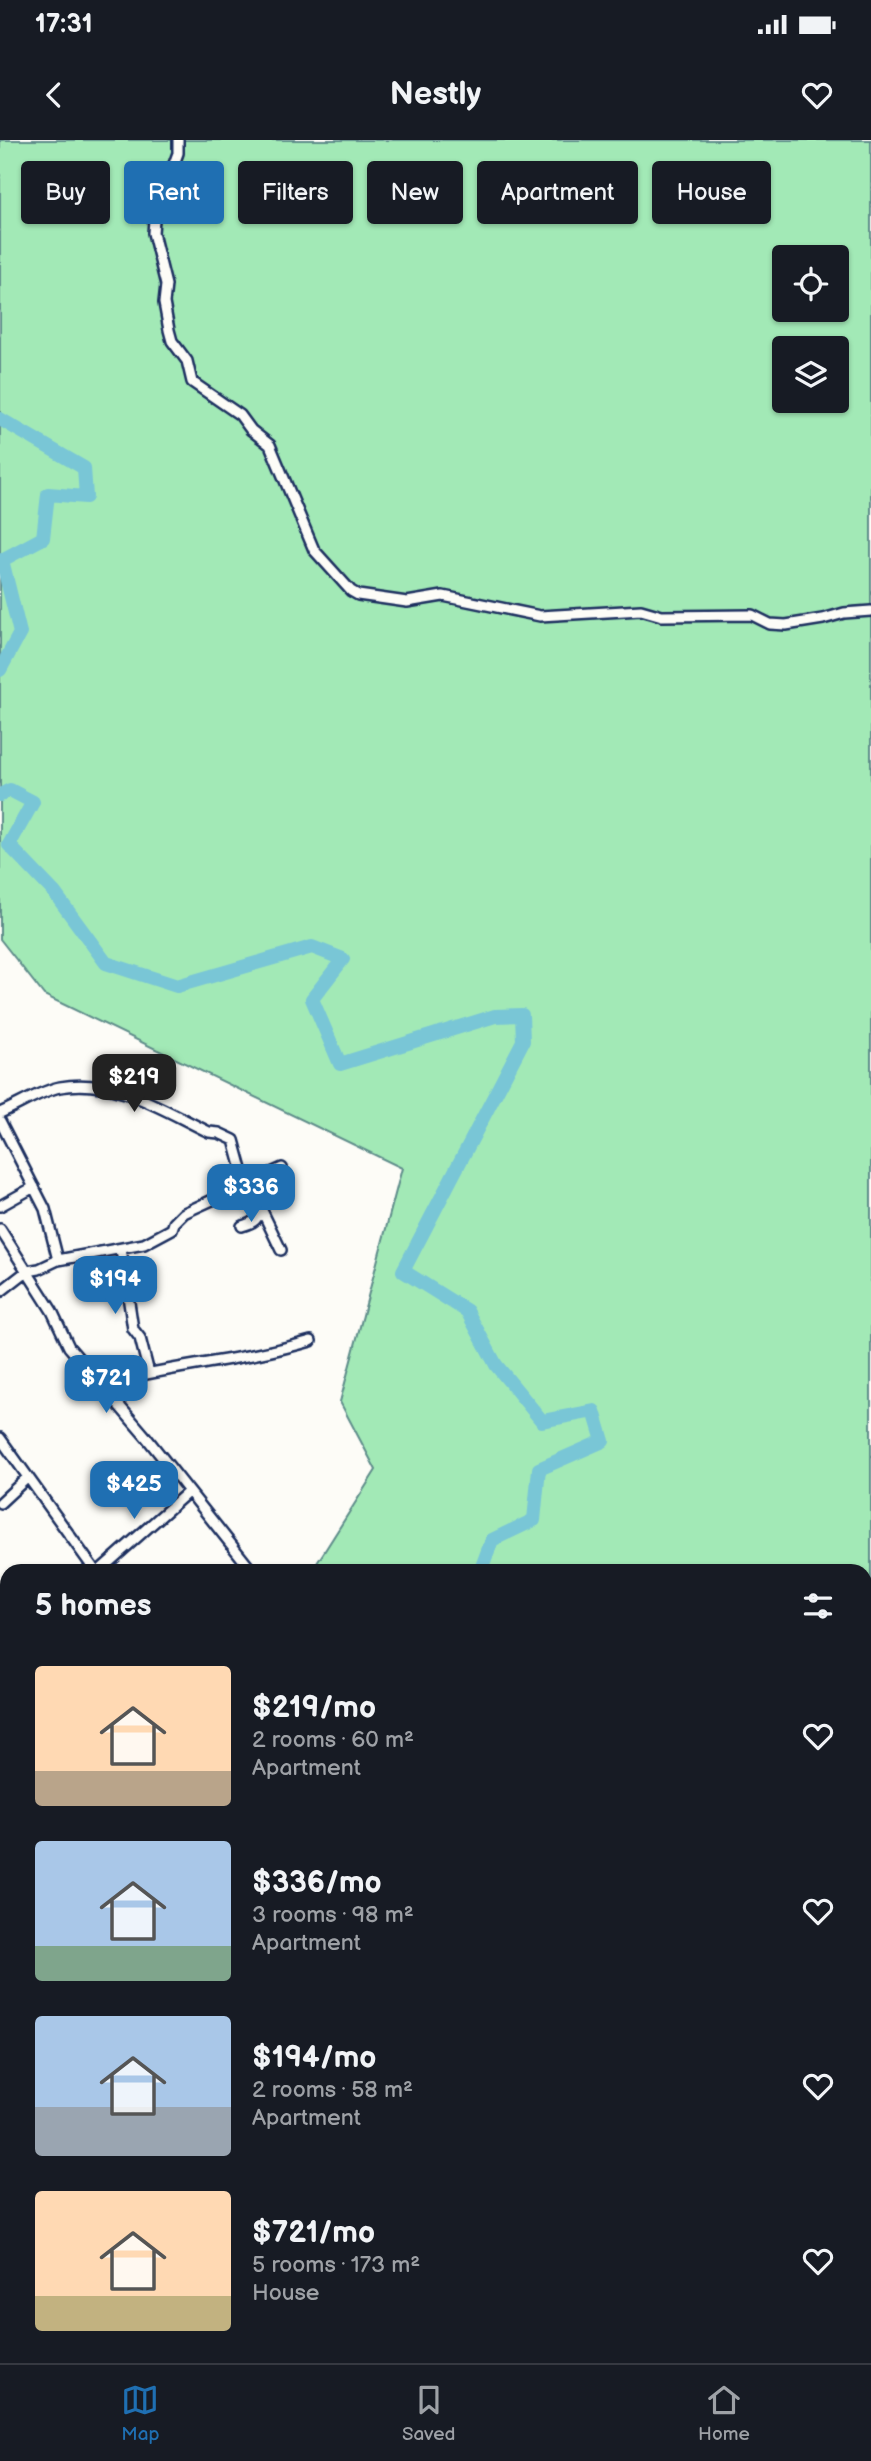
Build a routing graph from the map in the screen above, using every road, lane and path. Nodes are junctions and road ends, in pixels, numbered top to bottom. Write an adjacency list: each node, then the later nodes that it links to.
1 (178, 140): 2 (street)
2 (871, 611)
3 (0, 1113): 6 (street)
4 (0, 1121): 7 (street)
5 (282, 1168): 6 (street)
6 (246, 1184): 9 (street); 12 (street)
7 (34, 1187): 8 (street); 14 (street)
8 (0, 1206)
9 (258, 1206): 10 (street); 13 (street)
10 (242, 1226)
11 (0, 1229): 15 (street)
12 (121, 1249): 14 (street); 18 (street)
13 (281, 1250)
14 (58, 1260): 15 (street)
15 (27, 1271): 16 (street); 19 (street)
16 (0, 1292)
17 (311, 1341): 18 (street)
18 (149, 1373): 19 (street)
19 (101, 1384): 22 (street)
20 (0, 1437): 21 (street)
21 (28, 1477): 23 (street); 24 (street)
22 (188, 1492): 25 (street); 26 (street)
23 (0, 1503)
24 (91, 1564)
25 (106, 1564)
26 (246, 1564)

